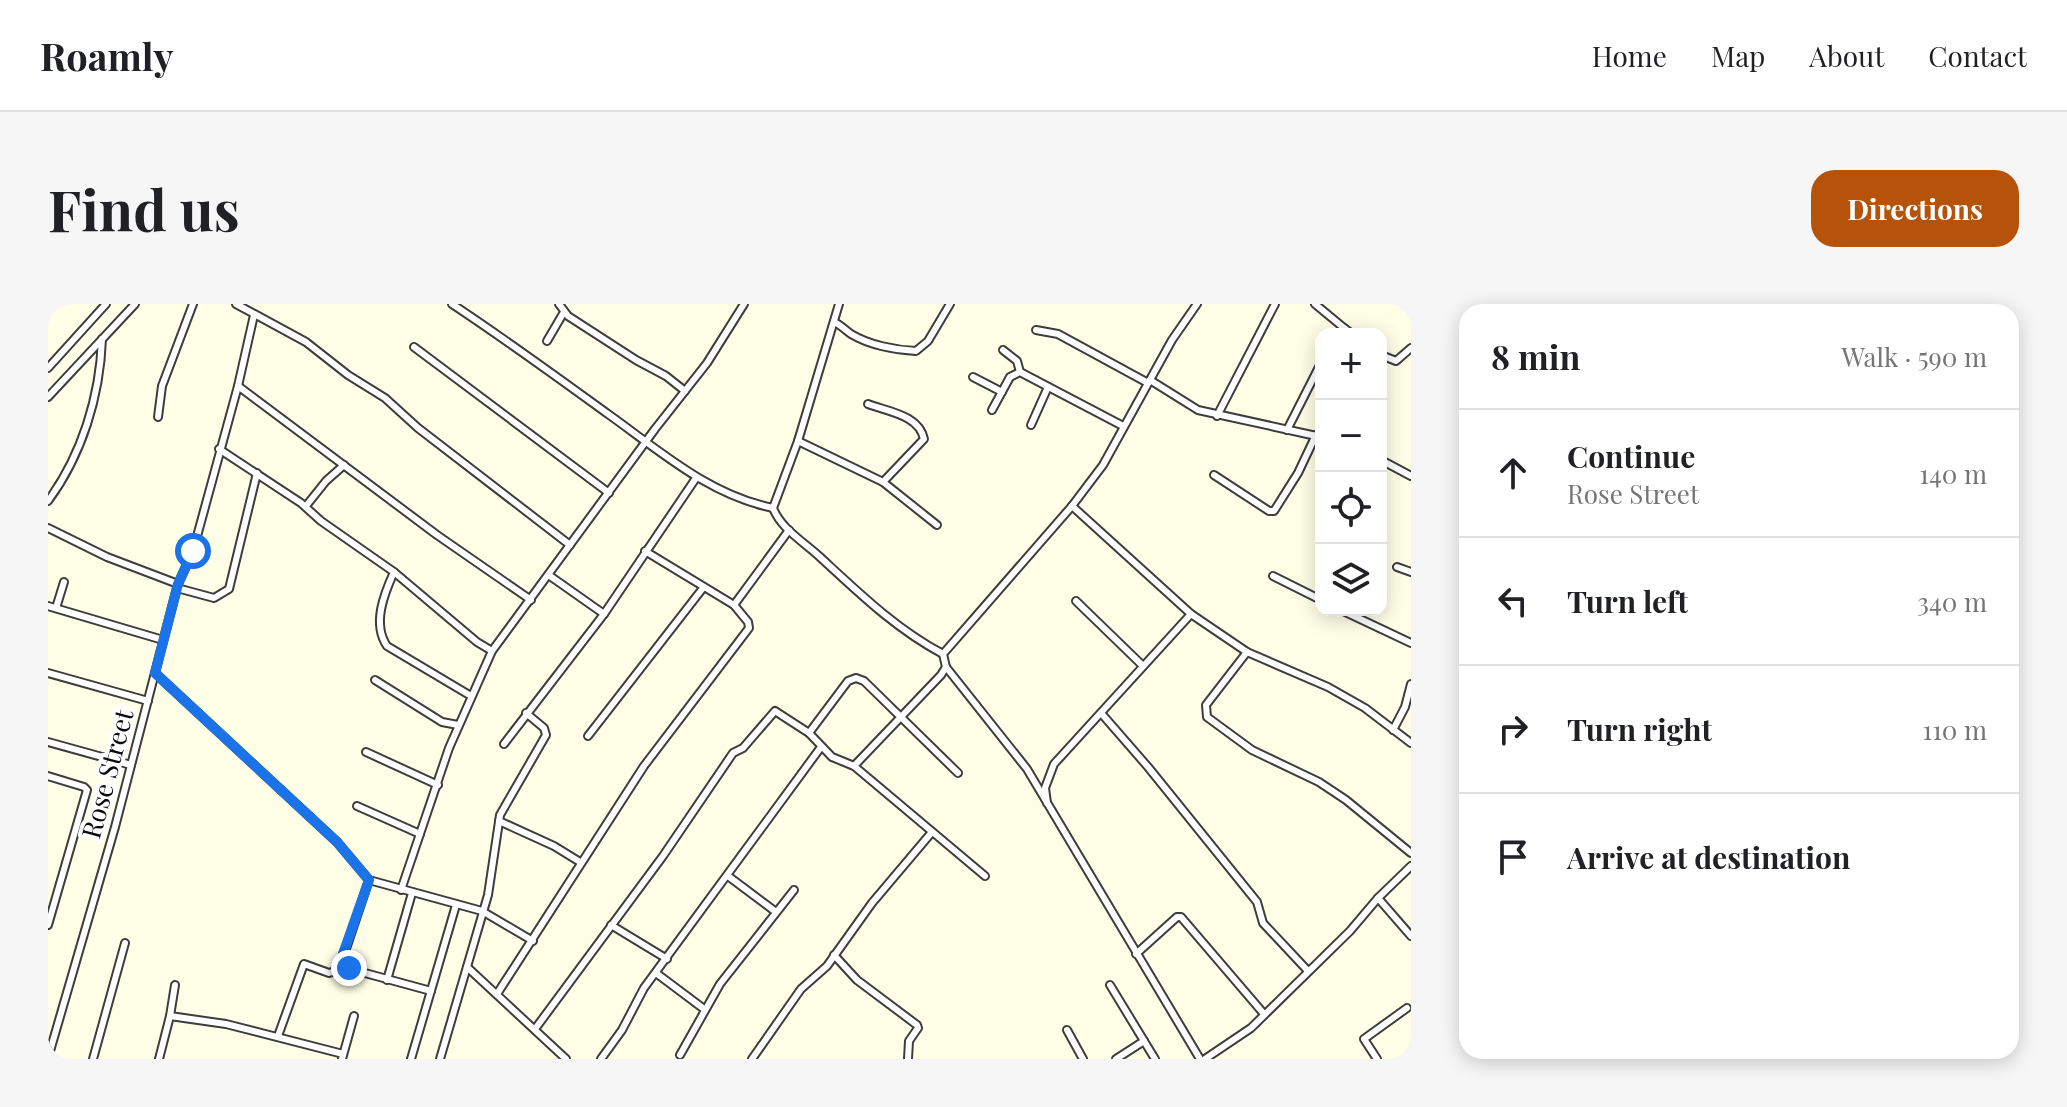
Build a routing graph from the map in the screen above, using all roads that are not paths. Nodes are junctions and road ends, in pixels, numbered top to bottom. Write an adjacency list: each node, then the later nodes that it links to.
1 (106, 304): 24 (street)
2 (135, 304): 18 (street)
3 (193, 304): 37 (street)
4 (236, 304): 14 (street)
5 (452, 304): 43 (street)
6 (559, 304): 13 (street)
7 (744, 304): 31 (street)
8 (839, 304): 15 (street)
9 (950, 304): 15 (street)
10 (1197, 304): 28 (street)
11 (1275, 304): 36 (street)
12 (1315, 304): 16 (street)
13 (564, 312): 19 (street); 31 (street)
14 (254, 315): 29 (street, Rose Street); 61 (street)
15 (834, 322): 42 (street)
16 (1339, 328)
17 (1036, 330): 28 (street)
18 (102, 339): 33 (street); 54 (street)
19 (547, 341)
20 (414, 347): 53 (street)
21 (1411, 348): 23 (street)
22 (1003, 350): 25 (street)
23 (1387, 357)
24 (48, 368)
25 (1020, 372): 30 (street); 32 (street)
26 (1315, 375): 40 (street)
27 (973, 377): 32 (street)
28 (1149, 382): 36 (street); 39 (street)
29 (238, 386): 45 (street, Rose Street); 47 (street)
30 (1048, 387): 38 (street); 39 (street)
31 (685, 391): 43 (street)
32 (1002, 392): 35 (street)
33 (48, 397)
34 (868, 404): 52 (street)
35 (992, 410)
36 (1217, 416): 40 (street)
37 (158, 417)
38 (1031, 425)
39 (1123, 426): 56 (street)
40 (1287, 430): 41 (street)
41 (1315, 435)
42 (798, 441): 52 (street); 57 (street)
43 (646, 442): 51 (street); 53 (street)
44 (1315, 443): 49 (street)
45 (219, 449): 48 (street); 69 (street, Rose Street)
46 (1387, 463): 50 (street)
47 (344, 465): 55 (street); 72 (street)
48 (257, 473): 55 (street); 69 (street)
49 (1214, 475)
50 (1411, 476)
51 (696, 478): 57 (street); 62 (street)
52 (883, 482): 58 (street)
53 (609, 493): 61 (street)
54 (48, 501)
55 (306, 506): 64 (street)
56 (1072, 506): 77 (street); 83 (street)
57 (773, 508): 60 (street)
58 (937, 525)
59 (48, 528): 69 (street)
60 (789, 530): 74 (street); 83 (street)
61 (570, 545): 66 (street)
62 (645, 551): 70 (street); 76 (street)
63 (1397, 567): 65 (street)
64 (394, 572): 81 (street); 90 (street)
65 (1411, 572)
66 (550, 576): 72 (street); 76 (street)
67 (1273, 576): 71 (street)
68 (64, 582): 75 (street)
69 (177, 586): 79 (street, Rose Street)
70 (703, 588): 74 (street); 98 (street)
71 (1315, 597)
72 (531, 600): 81 (street)
73 (1076, 601): 84 (street)
74 (734, 605): 115 (street)
75 (52, 607): 79 (street)
76 (604, 614): 92 (street)
77 (1191, 614): 82 (street); 84 (street)
78 (1354, 616): 80 (street)
79 (163, 640): 87 (street, Rose Street)
80 (1411, 643)
81 (492, 651): 90 (street)
82 (1247, 652): 96 (street); 114 (street)
83 (943, 654): 85 (street)
84 (1143, 666): 93 (street)
85 (946, 667): 94 (street); 109 (street)
86 (48, 673): 91 (street)
87 (155, 673): 91 (street, Rose Street); 119 (street)
88 (375, 680): 95 (street)
89 (1411, 684): 96 (street)
90 (471, 696): 95 (street)
91 (148, 701): 104 (street, Rose Street)
92 (526, 713): 101 (street); 111 (street)
93 (1101, 713): 109 (street); 137 (street)
94 (903, 717): 97 (street); 105 (street); 106 (street)
95 (458, 725): 108 (street)
96 (1393, 730): 100 (street)
97 (809, 733): 102 (street); 128 (street)
98 (588, 736)
99 (48, 742): 104 (street)
100 (1411, 743)
101 (504, 744)
102 (821, 747): 105 (street); 117 (street)
103 (366, 752): 108 (street)
104 (131, 765): 156 (street, Rose Street)
105 (854, 766): 112 (street)
106 (958, 773)
107 (48, 776): 127 (street)
108 (438, 785): 113 (street)
109 (1047, 805): 133 (street)
110 (357, 806): 113 (street)
111 (499, 821): 115 (street); 125 (street)
112 (932, 832): 118 (street); 134 (street)
113 (420, 834): 120 (street)
114 (1411, 853)
115 (580, 862): 130 (street)
116 (1411, 866): 123 (street)
117 (728, 876): 126 (street); 135 (street)
118 (985, 876)
119 (369, 880): 120 (street); 132 (street)
120 (401, 890): 122 (street)
121 (794, 890): 126 (street)
122 (412, 893): 124 (street); 139 (street)
123 (1378, 898): 129 (street); 137 (street)
124 (456, 905): 125 (street); 142 (street)
125 (482, 911): 130 (street); 136 (street)
126 (776, 912): 145 (street)
127 (48, 924)
128 (611, 925): 135 (street); 149 (street)
129 (1411, 936)
130 (533, 941): 143 (street)
131 (125, 943): 157 (street)
132 (343, 954): 139 (street); 151 (street)
133 (1136, 954): 146 (street); 168 (street)
134 (834, 955): 163 (street); 164 (street)
135 (667, 959): 138 (street)
136 (467, 967): 143 (street); 160 (street)
137 (1308, 971): 146 (street)
138 (656, 973): 145 (street); 162 (street)
139 (387, 980): 142 (street)
140 (175, 985): 147 (street)
141 (1110, 985): 152 (street)
142 (431, 991): 159 (street)
143 (497, 994): 149 (street)
144 (1407, 1008): 169 (street)
145 (704, 1009): 154 (street)
146 (1264, 1014): 168 (street)
147 (170, 1016): 151 (street); 158 (street)
148 (354, 1016): 155 (street)
149 (535, 1029): 161 (street)
150 (1067, 1030): 165 (street)
151 (278, 1036): 155 (street)
152 (1144, 1041): 166 (street); 167 (street)
153 (1411, 1054): 170 (street)
154 (680, 1055)
155 (342, 1056)
156 (48, 1058)
157 (93, 1059)
158 (159, 1059)
159 (411, 1059)
160 (440, 1059)
161 (566, 1059)
162 (601, 1059)
163 (752, 1059)
164 (908, 1059)
165 (1083, 1059)
166 (1116, 1059)
167 (1155, 1059)
168 (1202, 1059)
169 (1377, 1059)
170 (1405, 1059)

